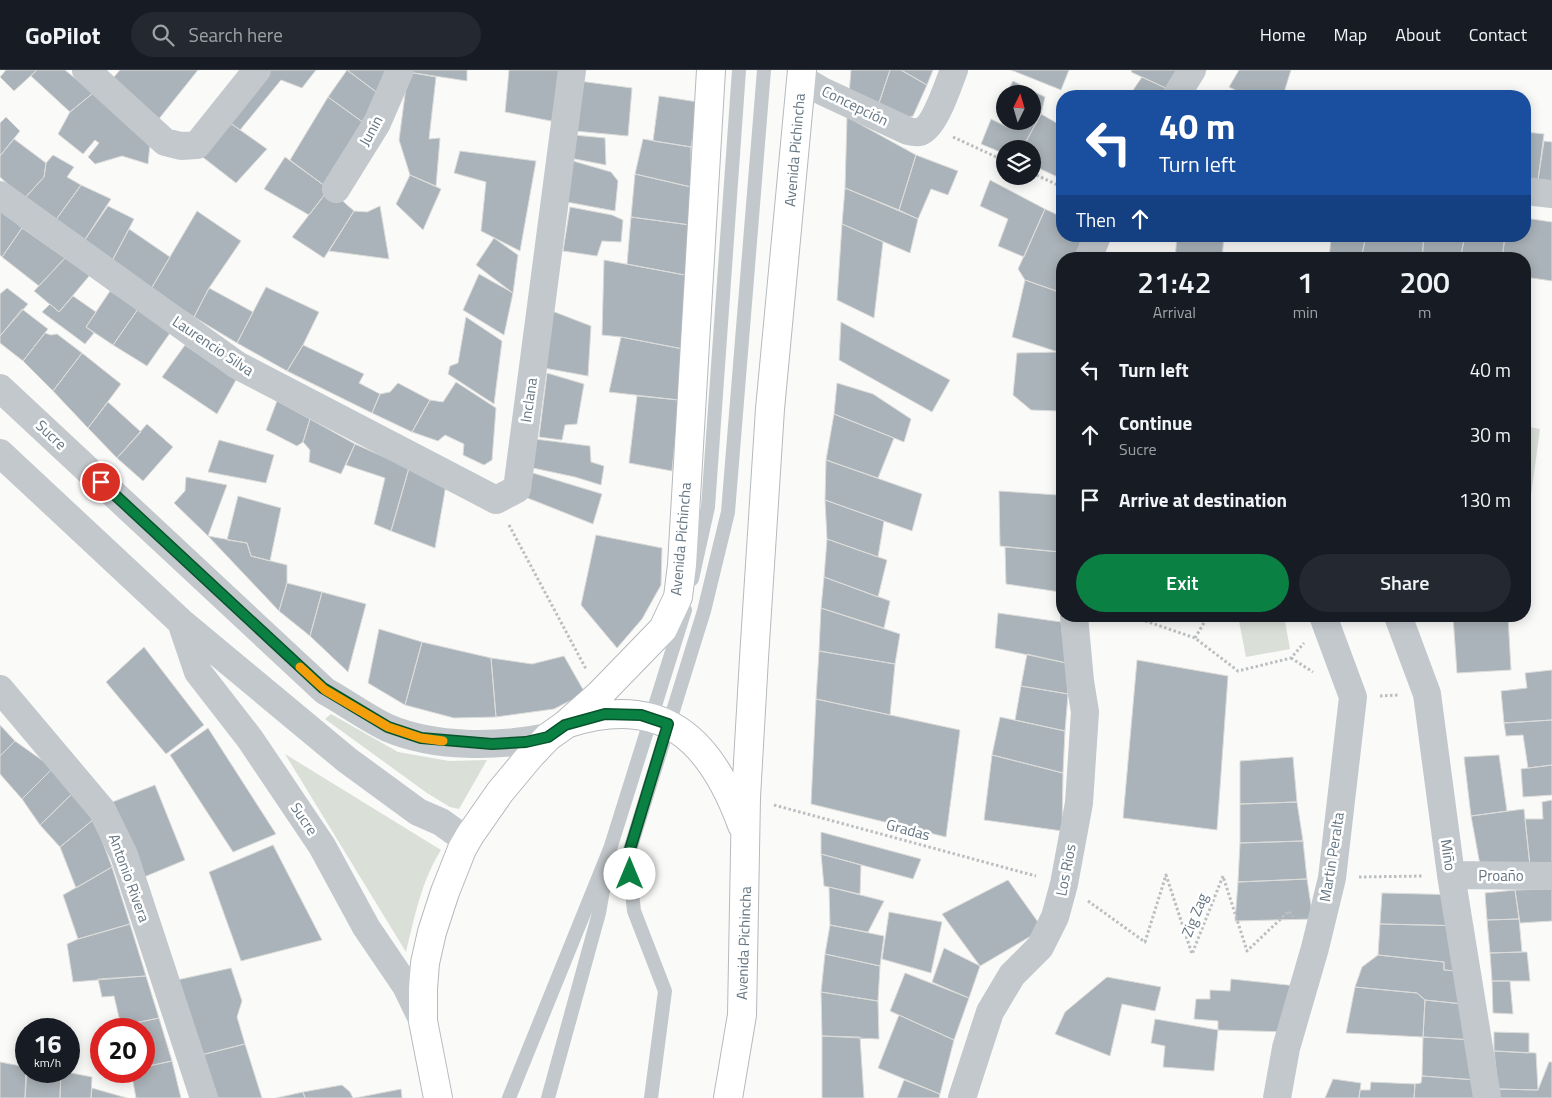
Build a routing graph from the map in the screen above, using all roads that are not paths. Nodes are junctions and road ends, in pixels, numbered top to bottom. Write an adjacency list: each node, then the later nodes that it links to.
1 (86, 70): 2 (street)
2 (256, 70)
3 (400, 70): 12 (street, Junín)
4 (572, 70): 18 (street, Inclana)
5 (711, 70): 25 (main road, Avenida Pichincha)
6 (739, 70): 24 (lane)
7 (764, 70): 24 (lane)
8 (954, 70): 10 (street, Concepción)
9 (1192, 70): 11 (street)
10 (802, 74): 26 (main road, Avenida Pichincha)
11 (1180, 90)
12 (336, 189)
13 (1531, 192): 14 (street)
14 (1552, 194)
15 (0, 195): 18 (street, Laurencio Silva)
16 (0, 388): 25 (street, Sucre)
17 (0, 453): 19 (street, Sucre)
18 (496, 500)
19 (181, 622): 27 (street, Sucre); 31 (street, Sucre)
20 (1075, 622): 39 (street, Los Rios)
21 (1325, 622): 40 (street, Martin Peralta)
22 (1400, 622): 29 (street, Miño)
23 (0, 689): 33 (street, Antonio Rivera)
24 (659, 721): 25 (main road); 26 (main road); 28 (lane); 37 (lane)
25 (556, 731): 27 (main road, Avenida Pichincha)
26 (745, 836): 38 (main road, Avenida Pichincha)
27 (466, 840): 31 (main road, Avenida Pichincha)
28 (610, 849): 35 (lane); 36 (lane)
29 (1438, 876): 30 (street, Proaño); 32 (street, Miño)
30 (1552, 876)
31 (423, 1020): 34 (main road, Avenida Pichincha)
32 (1488, 1097)
33 (204, 1098)
34 (438, 1098)
35 (509, 1098)
36 (548, 1098)
37 (651, 1098)
38 (728, 1098)
39 (962, 1098)
40 (1277, 1098)

